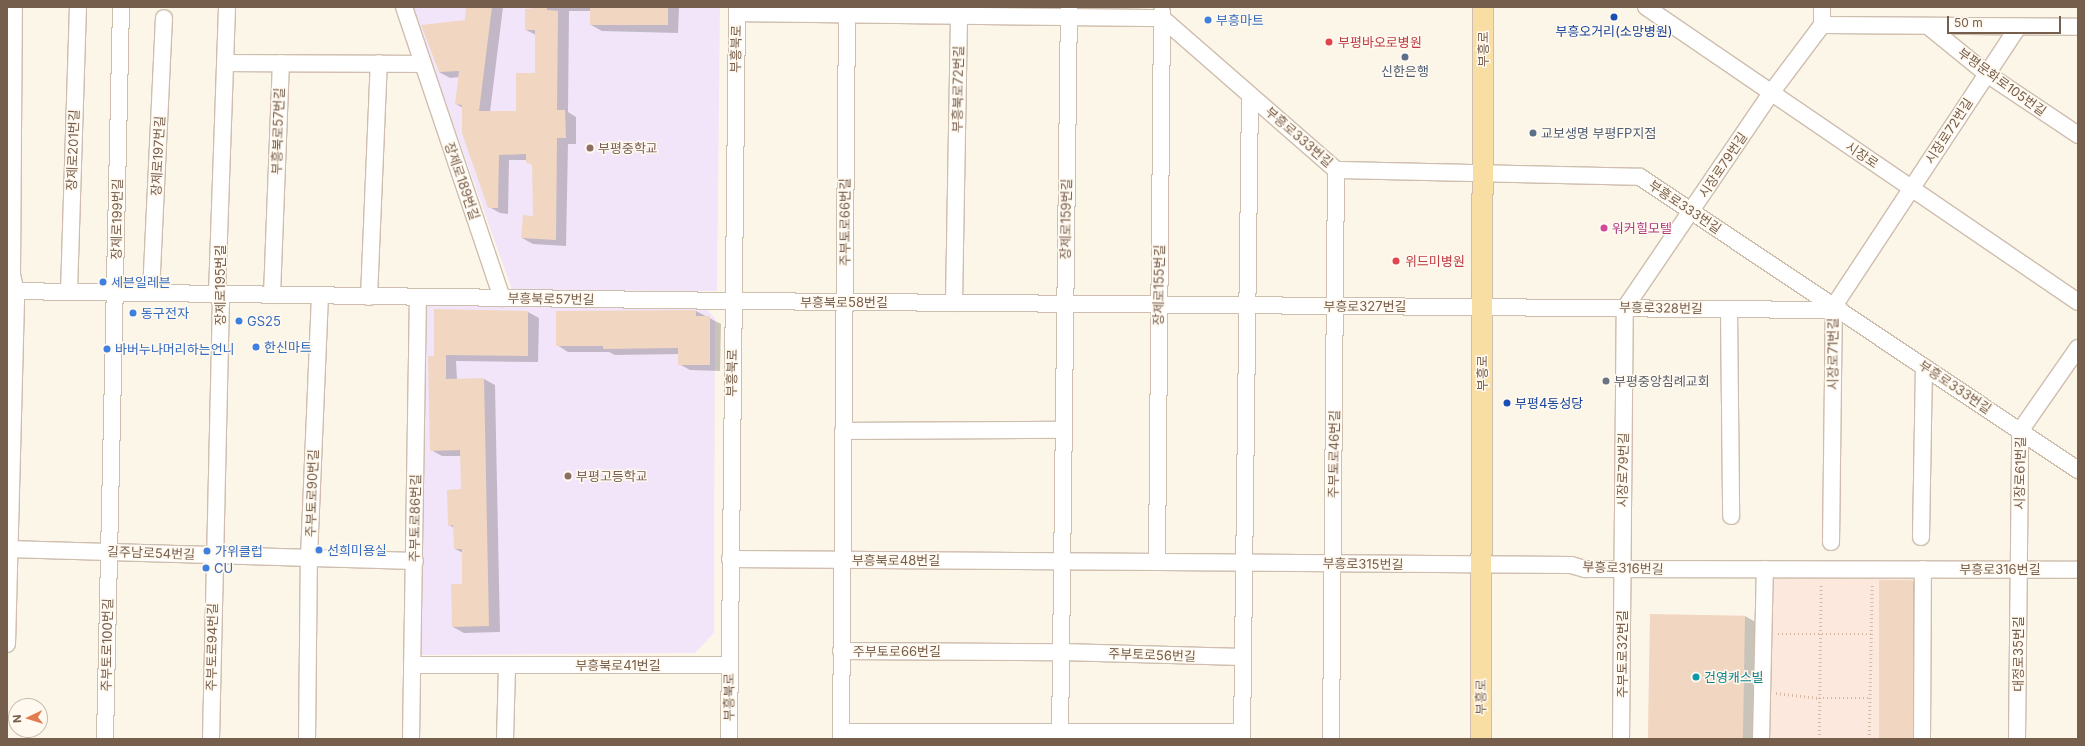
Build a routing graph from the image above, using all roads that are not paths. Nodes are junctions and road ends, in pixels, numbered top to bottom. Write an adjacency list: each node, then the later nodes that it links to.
1 (14, 7): 31 (street)
2 (78, 7): 32 (street, 장제로201번길)
3 (121, 7): 33 (street, 장제로199번길)
4 (227, 7): 19 (street, 장제로195번길)
5 (404, 7): 22 (street, 장제로189번길)
6 (1483, 7): 28 (main road, 부흥로)
7 (1646, 7): 24 (street, 시장로)
8 (1822, 7): 15 (street)
9 (737, 10): 12 (street); 41 (street, 부흥북로)
10 (1069, 12): 11 (street); 13 (street); 45 (street, 장제로159번길)
11 (1162, 12): 25 (street, 부흥로333번길); 46 (street, 장제로155번길)
12 (847, 14): 13 (street); 42 (street, 주부토로66번길)
13 (959, 16): 44 (street, 부흥북로72번길)
14 (164, 18): 34 (street, 장제로197번길)
15 (1822, 25): 16 (street); 24 (street, 시장로79번길)
16 (1928, 26): 17 (street); 23 (street, 부평문화로105번길)
17 (2018, 27): 18 (street); 23 (street, 시장로72번길)
18 (2078, 27)
19 (225, 63): 20 (street); 35 (street, 장제로195번길)
20 (281, 63): 21 (street); 36 (street, 부흥북로57번길)
21 (379, 63): 22 (street); 38 (street)
22 (423, 64): 40 (street, 장제로189번길)
23 (1987, 74): 26 (street, 부평문화로105번길); 29 (street, 시장로72번길)
24 (1771, 94): 29 (street, 시장로); 30 (street, 시장로79번길)
25 (1250, 95): 27 (street, 부흥로333번길); 47 (street, 부흥로333번길)
26 (2078, 135)
27 (1336, 170): 28 (street, 부흥로333번길); 48 (street, 주부토로46번길)
28 (1482, 173): 30 (street, 부흥로333번길); 49 (main road, 부흥로)
29 (1911, 189): 43 (street, 시장로); 52 (street, 시장로71번길)
30 (1692, 211): 50 (street, 시장로79번길); 52 (street, 부흥로333번길)
31 (12, 292): 32 (street, 부흥북로57번길); 62 (street)
32 (69, 292): 33 (street, 부흥북로57번길)
33 (116, 293): 34 (street, 부흥북로57번길); 63 (street, 장제로199번길)
34 (151, 294): 35 (street, 부흥북로57번길)
35 (217, 294): 36 (street, 부흥북로57번길); 64 (street, 장제로195번길)
36 (272, 295): 37 (street, 부흥북로57번길)
37 (320, 296): 38 (street, 부흥북로57번길); 65 (street, 주부토로90번길)
38 (369, 296): 39 (street, 부흥북로57번길)
39 (418, 297): 40 (street, 부흥북로57번길); 68 (street, 주부토로86번길)
40 (502, 298): 41 (street, 부흥북로57번길)
41 (733, 301): 42 (street, 부흥북로58번길); 66 (street, 부흥북로)
42 (844, 302): 44 (street, 부흥북로58번길); 56 (street, 주부토로66번길)
43 (2078, 302)
44 (954, 303): 45 (street, 부흥북로58번길)
45 (1065, 304): 46 (street, 부흥로327번길); 55 (street, 장제로159번길)
46 (1159, 304): 47 (street, 부흥로327번길); 70 (street, 장제로155번길)
47 (1248, 305): 48 (street, 부흥로327번길); 71 (street)
48 (1335, 305): 49 (street, 부흥로327번길); 72 (street, 주부토로46번길)
49 (1482, 306): 50 (street, 부흥로328번길); 73 (main road, 부흥로)
50 (1625, 308): 51 (street, 부흥로328번길); 74 (street, 시장로79번길)
51 (1729, 309): 52 (street, 부흥로328번길); 59 (street)
52 (1836, 309): 54 (street, 부흥로333번길); 61 (street, 시장로71번길)
53 (2078, 348): 57 (street, 시장로61번길)
54 (1924, 367): 57 (street, 부흥로333번길); 60 (street)
55 (1064, 430): 56 (street); 69 (street, 장제로159번길)
56 (843, 431): 67 (street, 주부토로66번길)
57 (2020, 431): 58 (street, 부흥로333번길); 77 (street, 시장로61번길)
58 (2078, 470)
59 (1731, 516)
60 (1921, 537)
61 (1832, 542)
62 (9, 549): 63 (street, 길주남로54번길); 79 (street)
63 (109, 552): 64 (street, 길주남로54번길); 90 (street, 주부토로100번길)
64 (214, 554): 65 (street, 길주남로54번길); 91 (street, 주부토로94번길)
65 (309, 557): 68 (street, 길주남로54번길); 92 (street, 주부토로90번길)
66 (730, 559): 67 (street, 부흥북로48번길); 85 (street, 부흥북로)
67 (842, 559): 69 (street, 부흥북로48번길); 80 (street, 주부토로66번길)
68 (415, 561): 84 (street, 주부토로86번길)
69 (1062, 561): 70 (street, 부흥로315번길); 82 (street)
70 (1157, 562): 71 (street, 부흥로315번길)
71 (1245, 563): 72 (street, 부흥로315번길); 83 (street)
72 (1333, 563): 73 (street, 부흥로315번길); 96 (street, 주부토로46번길)
73 (1481, 565): 74 (street, 부흥로316번길); 97 (main road, 부흥로)
74 (1622, 569): 75 (street, 부흥로316번길); 98 (street, 주부토로32번길)
75 (1765, 569): 76 (street, 부흥로316번길); 99 (street)
76 (1923, 569): 77 (street, 부흥로316번길); 100 (street)
77 (2019, 569): 78 (street, 부흥로316번길); 101 (street, 대정로35번길)
78 (2078, 570)
79 (7, 644)
80 (841, 651): 81 (street, 주부토로66번길); 87 (street, 주부토로66번길)
81 (952, 651): 82 (street, 주부토로56번길)
82 (1062, 652): 83 (street, 주부토로56번길); 88 (street)
83 (1243, 657): 89 (street)
84 (412, 665): 86 (street, 부흥북로41번길); 93 (street, 주부토로86번길)
85 (729, 665): 86 (street, 부흥북로41번길); 95 (street, 부흥북로)
86 (507, 666): 94 (street)
87 (841, 735): 88 (street, 주부토로66번길)
88 (1060, 736): 89 (street)
89 (1242, 736)
90 (105, 739)
91 (211, 739)
92 (307, 739)
93 (411, 739)
94 (505, 739)
95 (729, 739)
96 (1331, 739)
97 (1480, 739)
98 (1621, 739)
99 (1761, 739)
100 (1922, 739)
101 (2017, 739)

